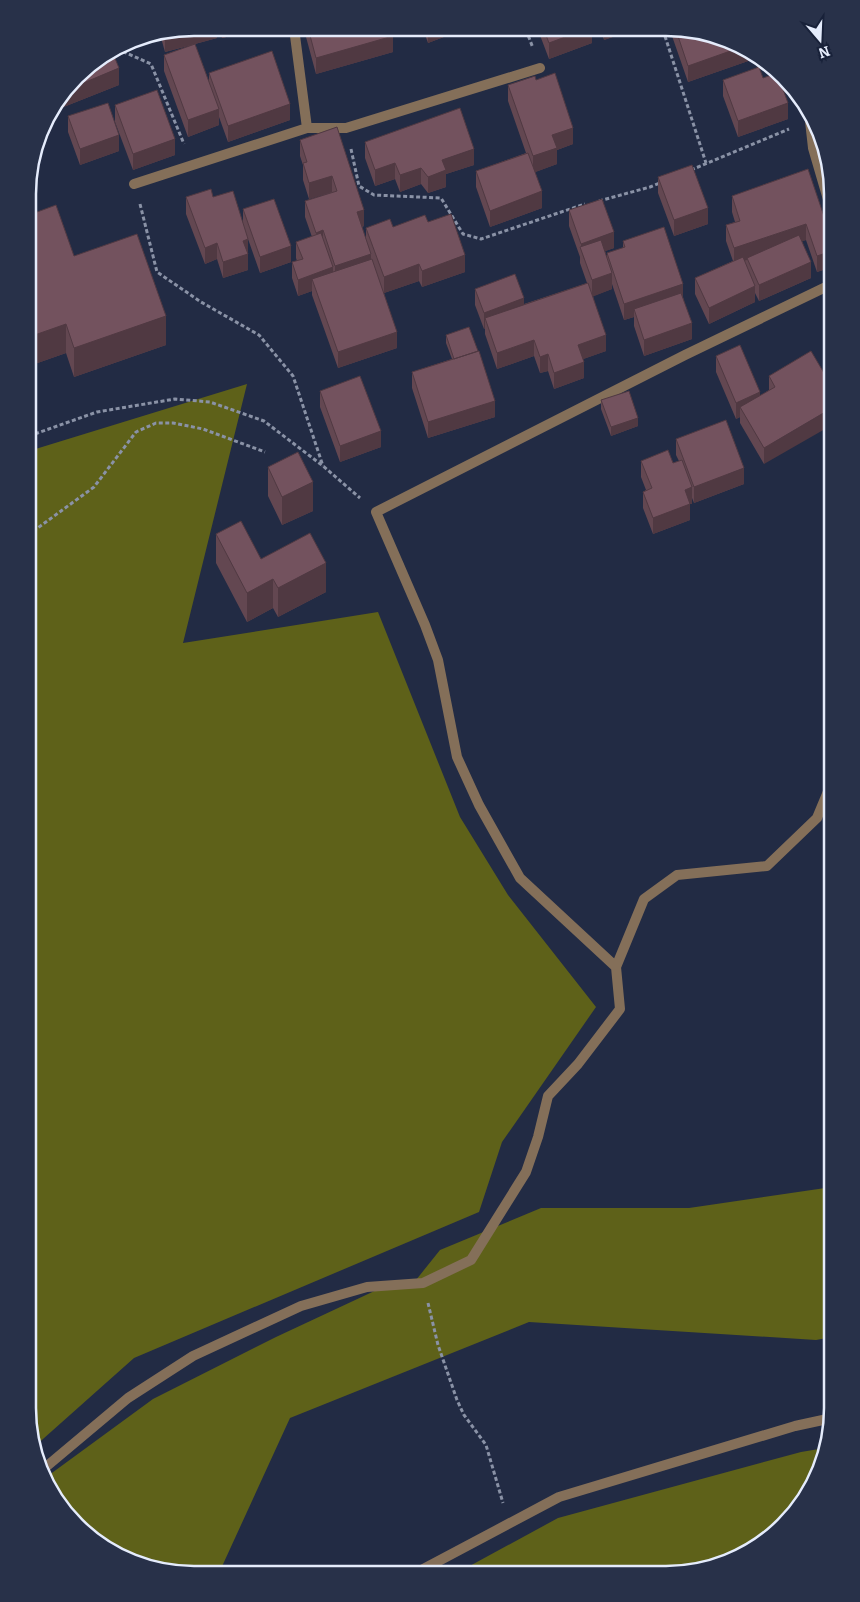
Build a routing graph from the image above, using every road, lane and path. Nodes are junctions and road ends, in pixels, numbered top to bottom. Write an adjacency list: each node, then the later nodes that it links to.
1 (295, 36): 5 (street)
2 (665, 36): 11 (path)
3 (125, 52): 12 (path)
4 (540, 68): 6 (street)
5 (308, 128): 6 (street); 12 (street)
6 (346, 128): 18 (path)
7 (793, 128): 11 (path)
8 (811, 133): 10 (street)
9 (816, 147): 10 (street)
10 (813, 148): 15 (street)
11 (706, 163): 13 (path)
12 (192, 165): 16 (street)
13 (682, 173)
14 (666, 180): 17 (path)
15 (823, 182)
16 (134, 184): 22 (path)
17 (598, 201)
18 (590, 203)
19 (824, 288): 23 (street)
20 (36, 434): 22 (path)
21 (265, 452): 24 (path)
22 (323, 466): 23 (path)
23 (376, 512): 26 (street)
24 (36, 529)
25 (824, 802): 26 (street)
26 (616, 967): 27 (street)
27 (422, 1283): 29 (street); 30 (path)
28 (823, 1420): 30 (street)
29 (47, 1466)
30 (508, 1524): 31 (street)
31 (429, 1566)

